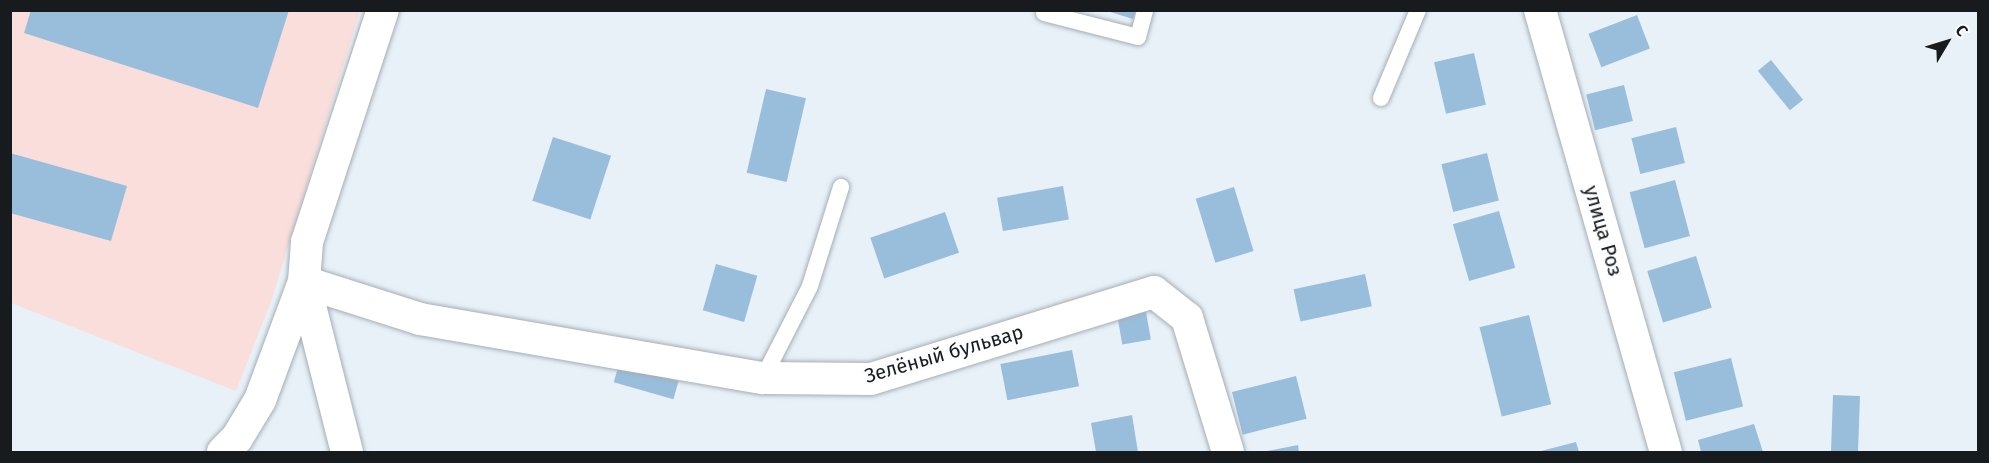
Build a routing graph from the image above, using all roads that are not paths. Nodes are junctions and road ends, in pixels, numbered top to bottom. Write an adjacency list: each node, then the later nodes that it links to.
1 (383, 10): 8 (street)
2 (1144, 10): 5 (lane)
3 (1418, 10): 6 (lane)
4 (1540, 10): 13 (street, улица Роз)
5 (1044, 14)
6 (1381, 98)
7 (841, 187): 9 (lane)
8 (304, 282): 9 (street, Зелёный бульвар); 10 (street); 11 (street)
9 (763, 378): 12 (street, Зелёный бульвар)
10 (223, 453)
11 (347, 453)
12 (1228, 453)
13 (1666, 453)

